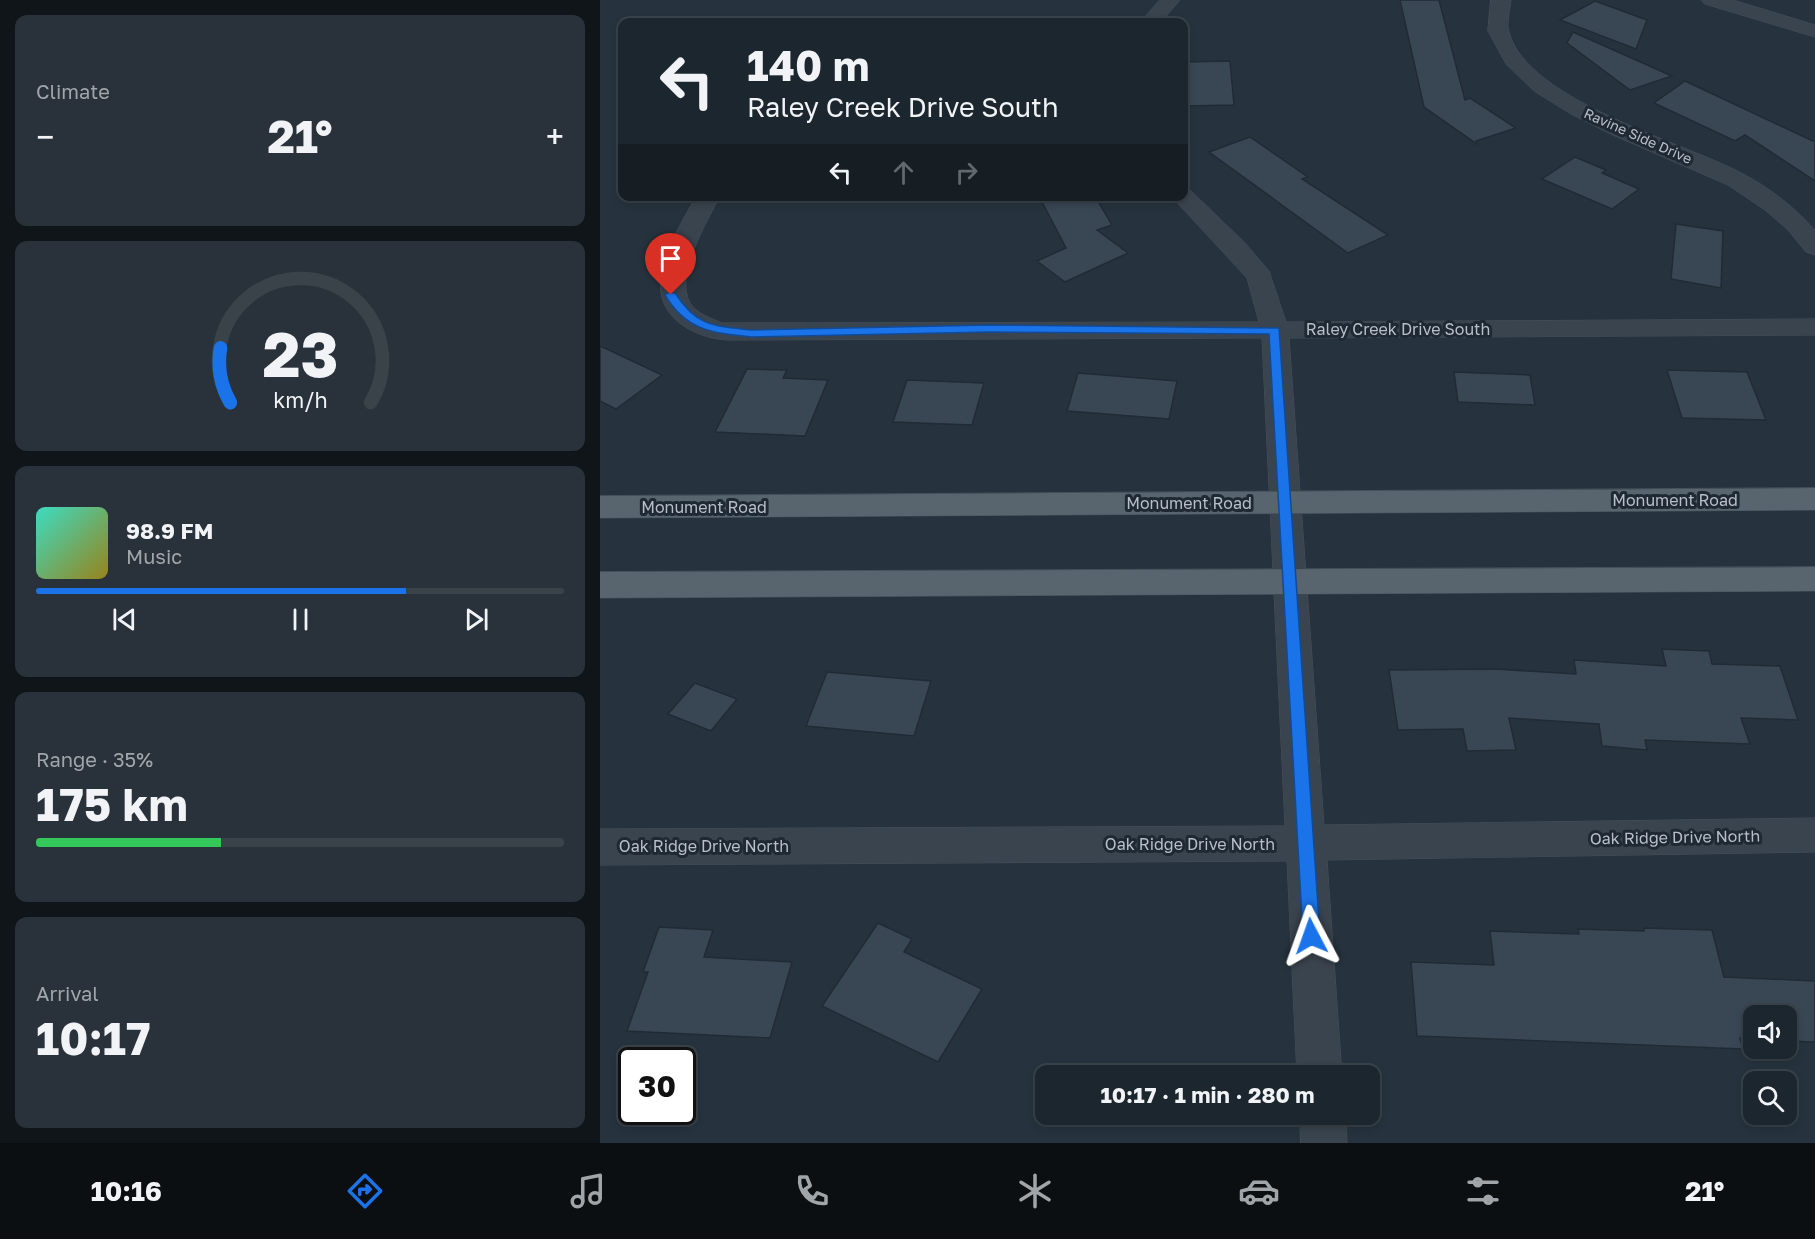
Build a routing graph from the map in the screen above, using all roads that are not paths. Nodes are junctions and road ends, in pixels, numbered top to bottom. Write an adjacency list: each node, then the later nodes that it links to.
1 (1170, 0): 4 (street)
2 (1502, 0): 8 (street, Ravine Side Drive)
3 (1712, 0): 5 (street)
4 (1154, 18)
5 (1815, 31)
6 (706, 201): 10 (street, Raley Creek Drive South)
7 (1188, 201): 10 (street)
8 (1815, 247)
9 (1815, 327): 10 (street, Raley Creek Drive South)
10 (1275, 330): 12 (street)
11 (1815, 499): 12 (main road, Monument Road)
12 (1284, 502): 13 (main road, Monument Road); 15 (street)
13 (600, 507)
14 (1815, 579): 15 (main road)
15 (1288, 583): 16 (main road); 18 (street)
16 (600, 585)
17 (1815, 835): 18 (street, Oak Ridge Drive North)
18 (1306, 843): 19 (street, Oak Ridge Drive North); 20 (street)
19 (600, 847)
20 (1319, 1065)
21 (1323, 1125): 22 (street)
22 (1324, 1143)

